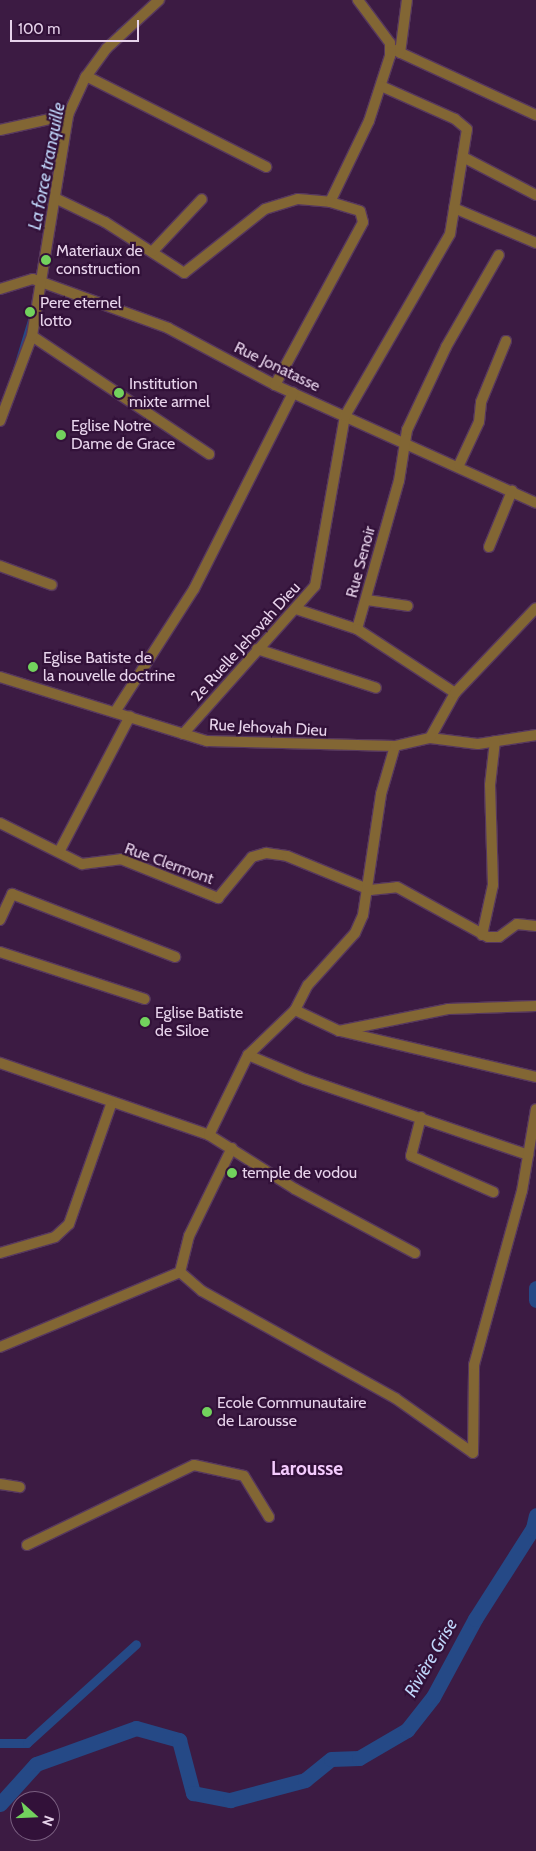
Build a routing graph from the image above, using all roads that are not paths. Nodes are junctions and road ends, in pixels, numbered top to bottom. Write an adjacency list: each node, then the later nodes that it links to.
1 (358, 0): 4 (street)
2 (407, 0): 5 (street)
3 (157, 1): 6 (street)
4 (390, 48): 5 (street); 7 (street)
5 (400, 53): 9 (street)
6 (86, 76): 8 (street); 12 (street)
7 (381, 86): 11 (street); 16 (street)
8 (68, 115): 10 (street); 15 (street)
9 (536, 115)
10 (0, 130)
11 (463, 158): 13 (street); 17 (street)
12 (266, 168)
13 (536, 195)
14 (202, 198): 19 (street)
15 (57, 199): 19 (street); 21 (street)
16 (330, 202): 19 (street); 25 (street)
17 (454, 208): 18 (street); 27 (street)
18 (536, 244)
19 (153, 251)
20 (499, 256): 29 (street, Rue Senoir)
21 (43, 284): 22 (street, Rue Jonatasse); 23 (street); 25 (street, Rue Jonatasse)
22 (0, 289)
23 (32, 336): 28 (street); 30 (street)
24 (506, 340): 31 (street)
25 (275, 385): 26 (street, Rue Jonatasse)
26 (293, 393): 27 (street, Rue Jonatasse); 46 (street)
27 (345, 416): 29 (street, Rue Jonatasse); 40 (street, 2e Ruelle Jehovah Dieu)
28 (0, 421)
29 (404, 440): 31 (street, Rue Jonatasse); 37 (street, Rue Senoir)
30 (209, 454)
31 (459, 464): 32 (street, Rue Jonatasse)
32 (512, 491): 33 (street, Rue Jonatasse); 34 (street)
33 (536, 503)
34 (489, 547)
35 (0, 566): 36 (street)
36 (52, 585)
37 (367, 600): 38 (street); 41 (street, Rue Senoir)
38 (408, 606)
39 (536, 608): 45 (street)
40 (296, 609): 41 (street); 42 (street, 2e Ruelle Jehovah Dieu)
41 (357, 629): 45 (street)
42 (257, 649): 44 (street); 48 (street, 2e Ruelle Jehovah Dieu)
43 (0, 677): 46 (street, Rue Jehovah Dieu)
44 (376, 688)
45 (455, 693): 50 (street)
46 (115, 712): 47 (street, Rue Jehovah Dieu)
47 (130, 716): 48 (street, Rue Jehovah Dieu); 54 (street)
48 (183, 734): 52 (street, Rue Jehovah Dieu)
49 (536, 735): 51 (street)
50 (430, 738): 51 (street); 52 (street, Rue Jehovah Dieu)
51 (495, 741): 58 (street)
52 (395, 746): 55 (street)
53 (0, 824): 54 (street, Rue Clermont)
54 (59, 852): 55 (street, Rue Clermont)
55 (370, 890): 58 (street); 63 (street)
56 (0, 920): 60 (street)
57 (536, 926): 58 (street)
58 (482, 936)
59 (0, 952): 61 (street)
60 (175, 957)
61 (145, 999)
62 (536, 1006): 64 (street)
63 (295, 1010): 64 (street); 65 (street)
64 (339, 1031): 67 (street)
65 (248, 1055): 70 (street); 71 (street)
66 (0, 1063): 68 (street)
67 (536, 1078)
68 (111, 1105): 71 (street); 75 (street)
69 (536, 1109): 73 (street)
70 (422, 1117): 73 (street); 74 (street)
71 (209, 1135): 72 (street)
72 (232, 1148): 76 (street); 77 (street)
73 (528, 1156): 77 (street)
74 (493, 1192)
75 (0, 1253)
76 (415, 1253)
77 (180, 1272): 78 (street)
78 (0, 1347)
79 (0, 1484): 80 (street)
80 (20, 1487)
81 (269, 1516): 82 (street)
82 (27, 1545)

